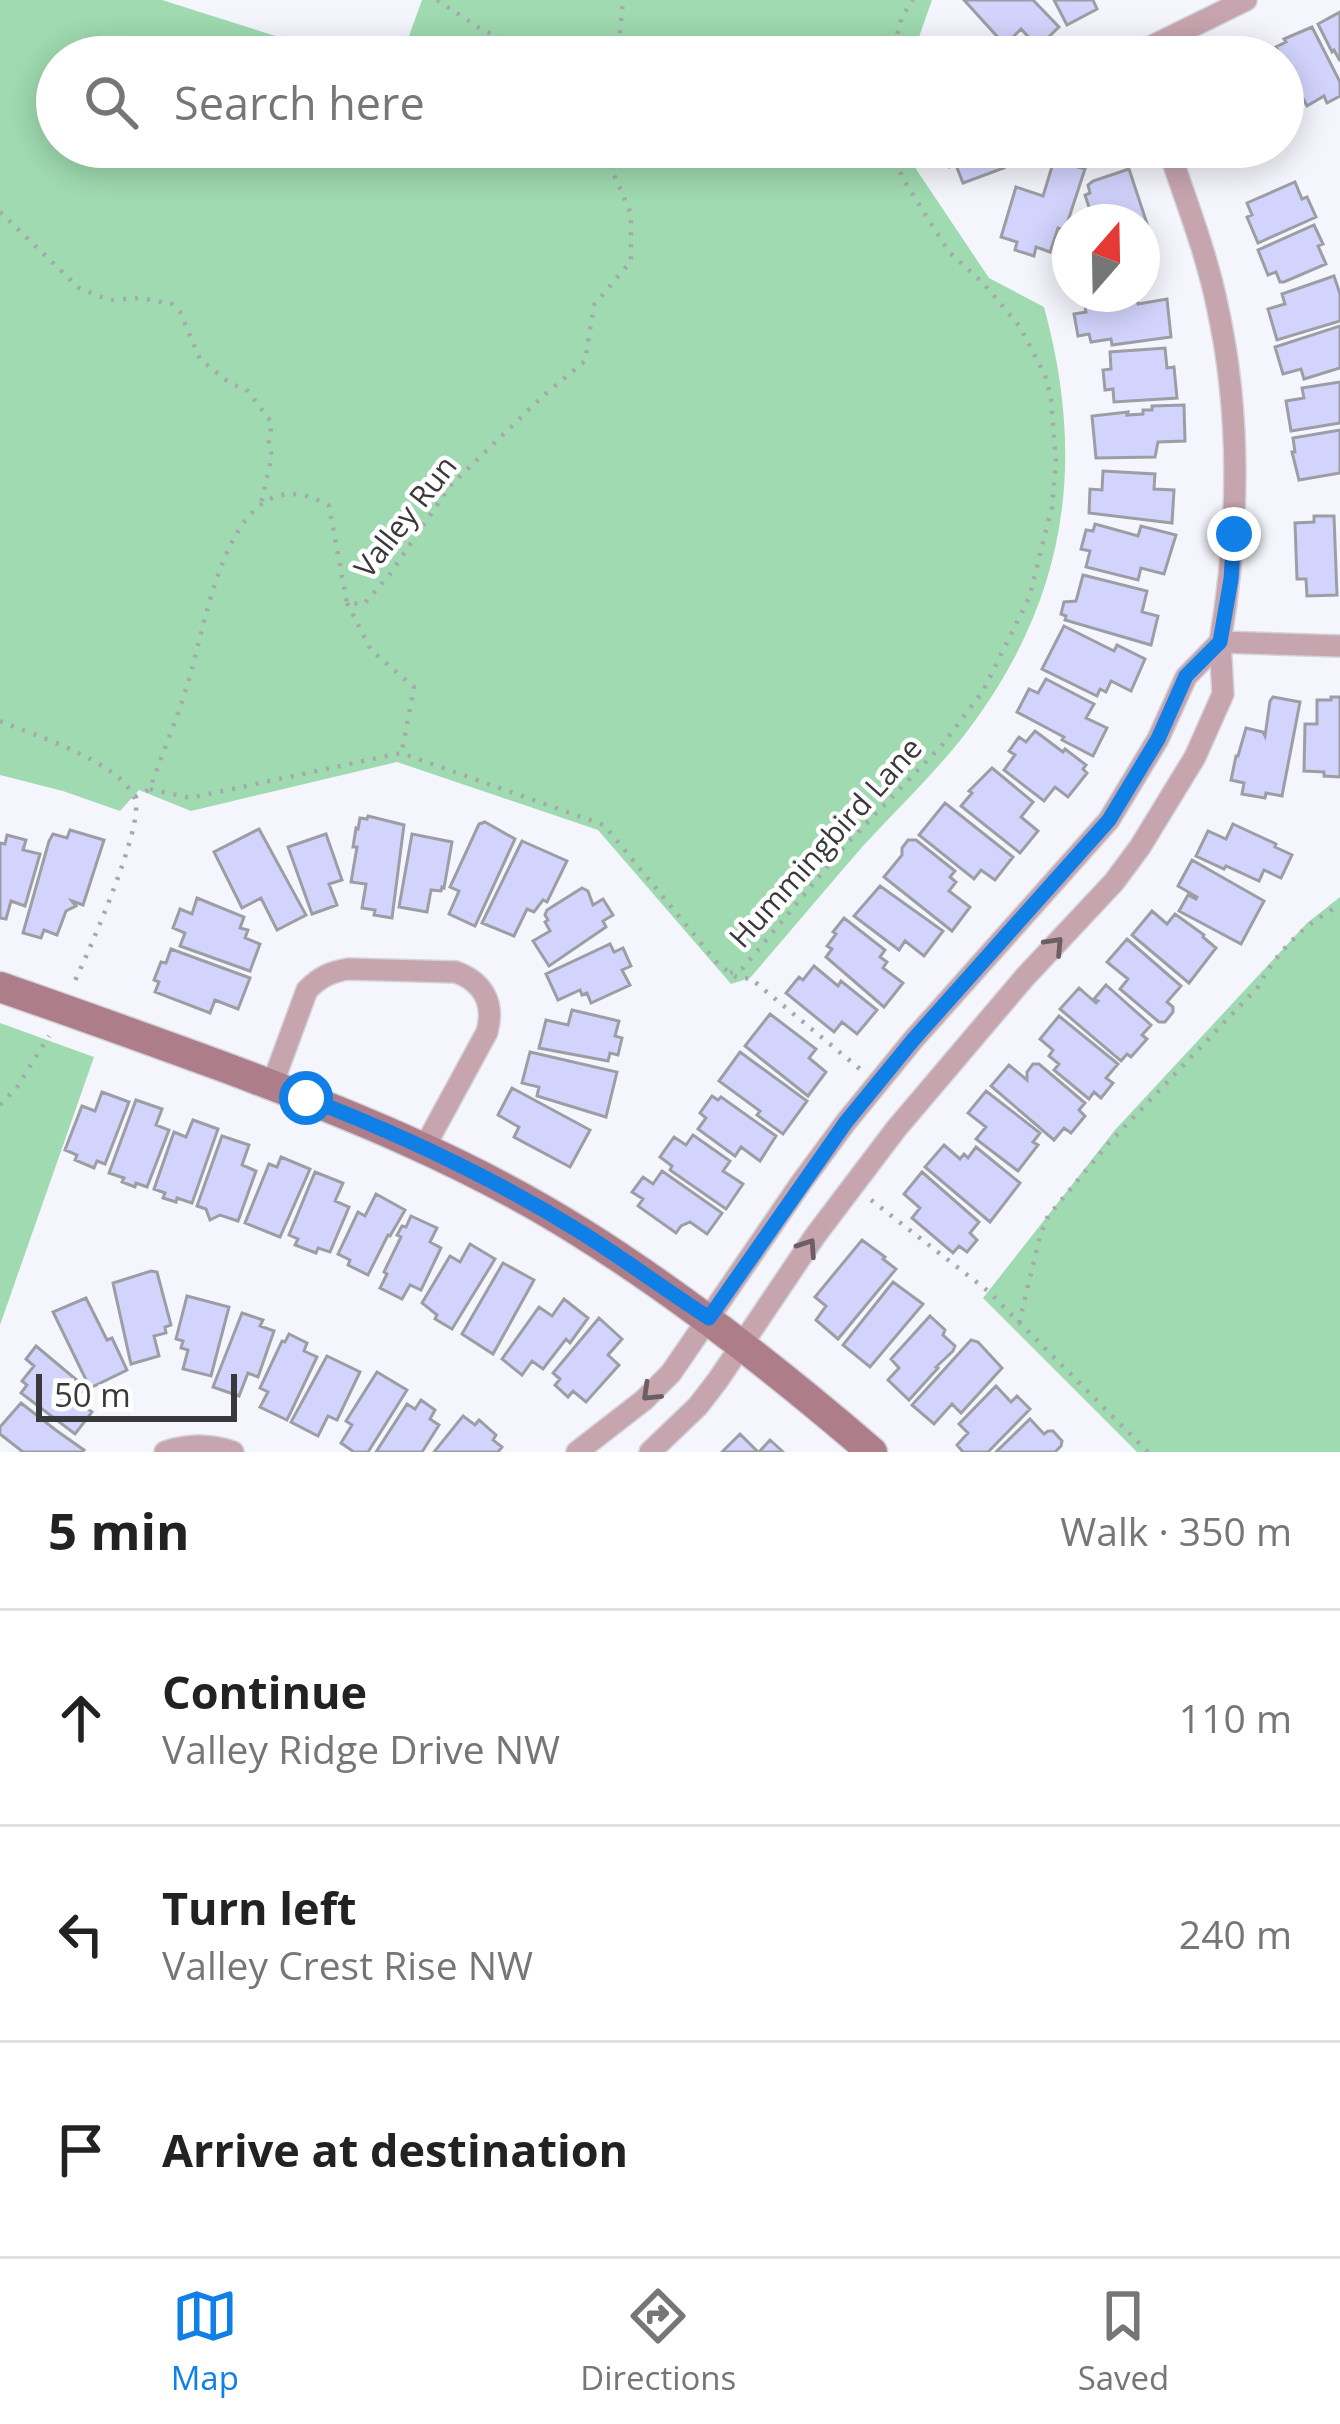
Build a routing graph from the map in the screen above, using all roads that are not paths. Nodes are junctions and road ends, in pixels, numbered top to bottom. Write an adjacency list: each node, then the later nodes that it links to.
1 (1246, 0): 2 (street)
2 (1174, 36)
3 (1175, 168): 4 (street)
4 (1220, 642): 5 (street); 9 (street); 10 (street, one-way to 4)
5 (1340, 646)
6 (0, 987): 7 (street)
7 (272, 1085): 8 (street); 8 (street)
8 (424, 1148): 9 (street)
9 (709, 1318): 10 (street); 13 (street, one-way to 13)
10 (742, 1344): 14 (street); 15 (street)
11 (165, 1452): 12 (street)
12 (233, 1452)
13 (577, 1452)
14 (650, 1452)
15 (872, 1452)

